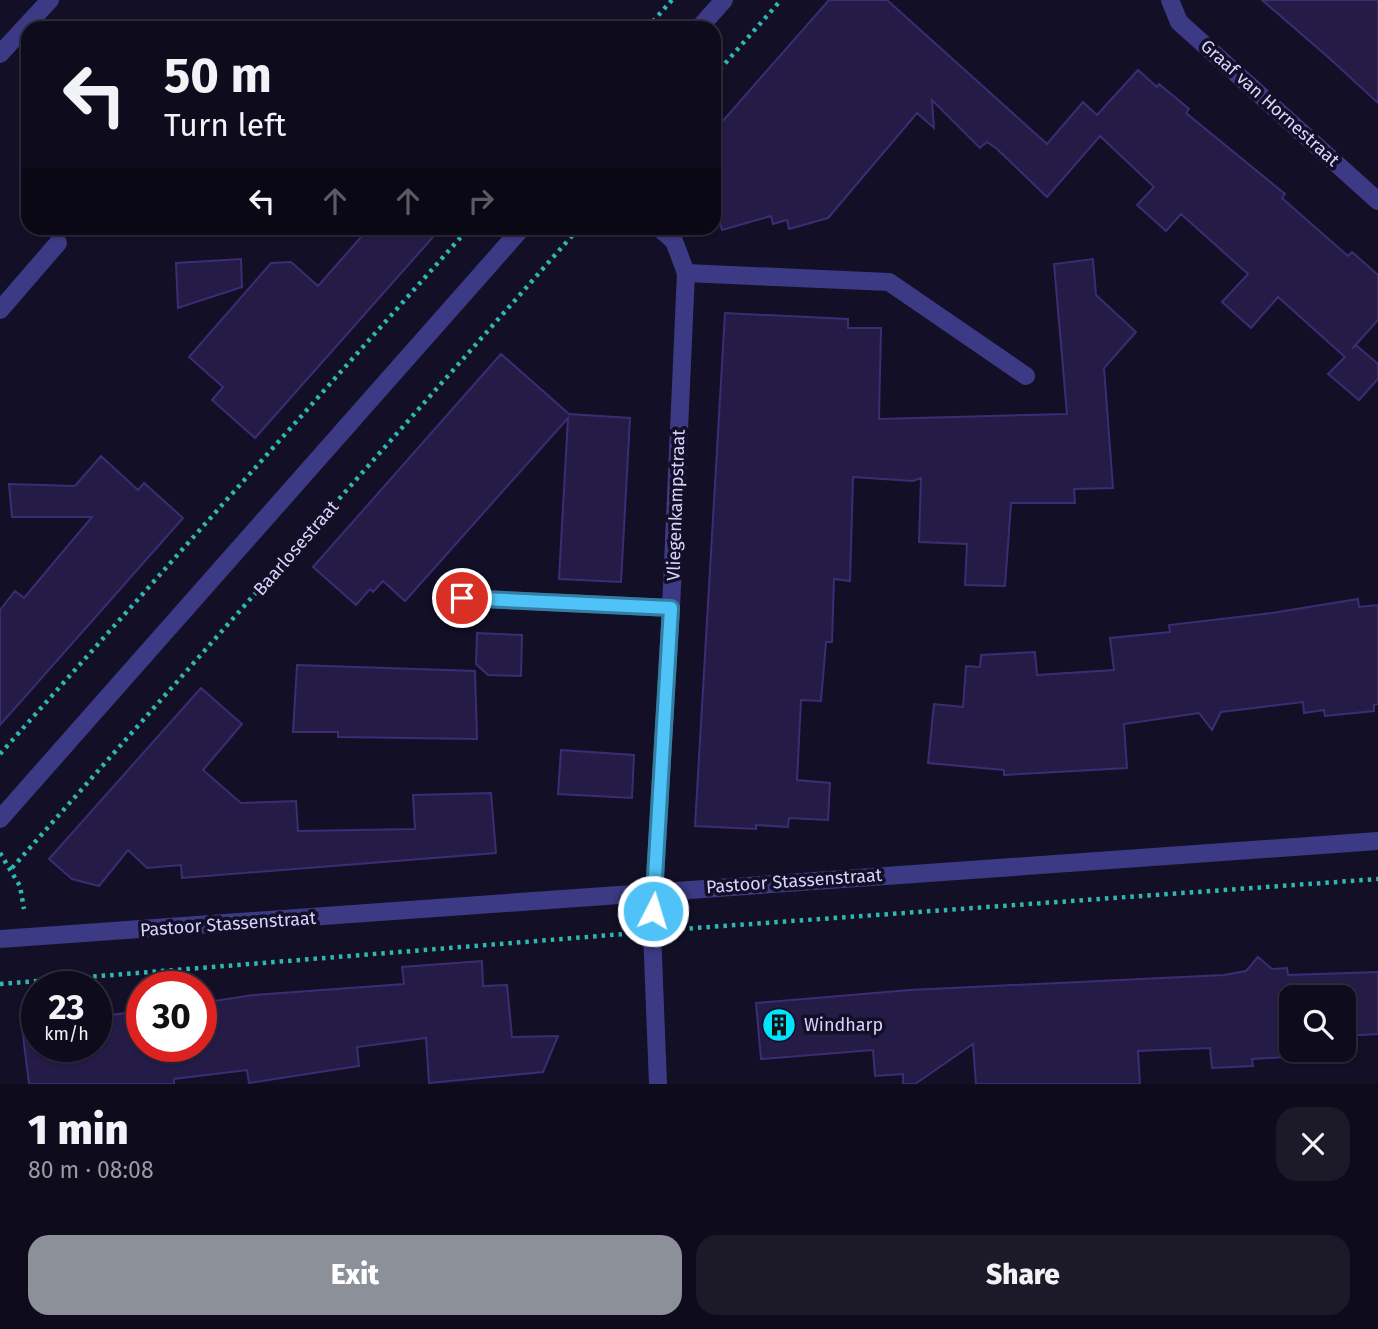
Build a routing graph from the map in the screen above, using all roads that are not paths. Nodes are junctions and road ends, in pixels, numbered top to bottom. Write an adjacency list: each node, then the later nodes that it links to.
1 (50, 0): 4 (street)
2 (724, 0): 5 (street)
3 (1171, 0): 8 (street, Graaf van Hornestraat)
4 (31, 21)
5 (705, 21)
6 (21, 31): 7 (street)
7 (0, 54)
8 (1378, 201)
9 (516, 235): 17 (street)
10 (667, 235): 12 (street, Vliegenkampstraat)
11 (58, 243): 13 (street)
12 (686, 273): 14 (street); 16 (street, Vliegenkampstraat)
13 (0, 310)
14 (1026, 376)
15 (462, 598): 16 (street)
16 (671, 608): 19 (street, Vliegenkampstraat)
17 (0, 819)
18 (1378, 841): 19 (street, Pastoor Stassenstraat)
19 (655, 891): 20 (street, Pastoor Stassenstraat); 21 (street, Vliegenkampstraat)
20 (0, 939)
21 (658, 1084)

